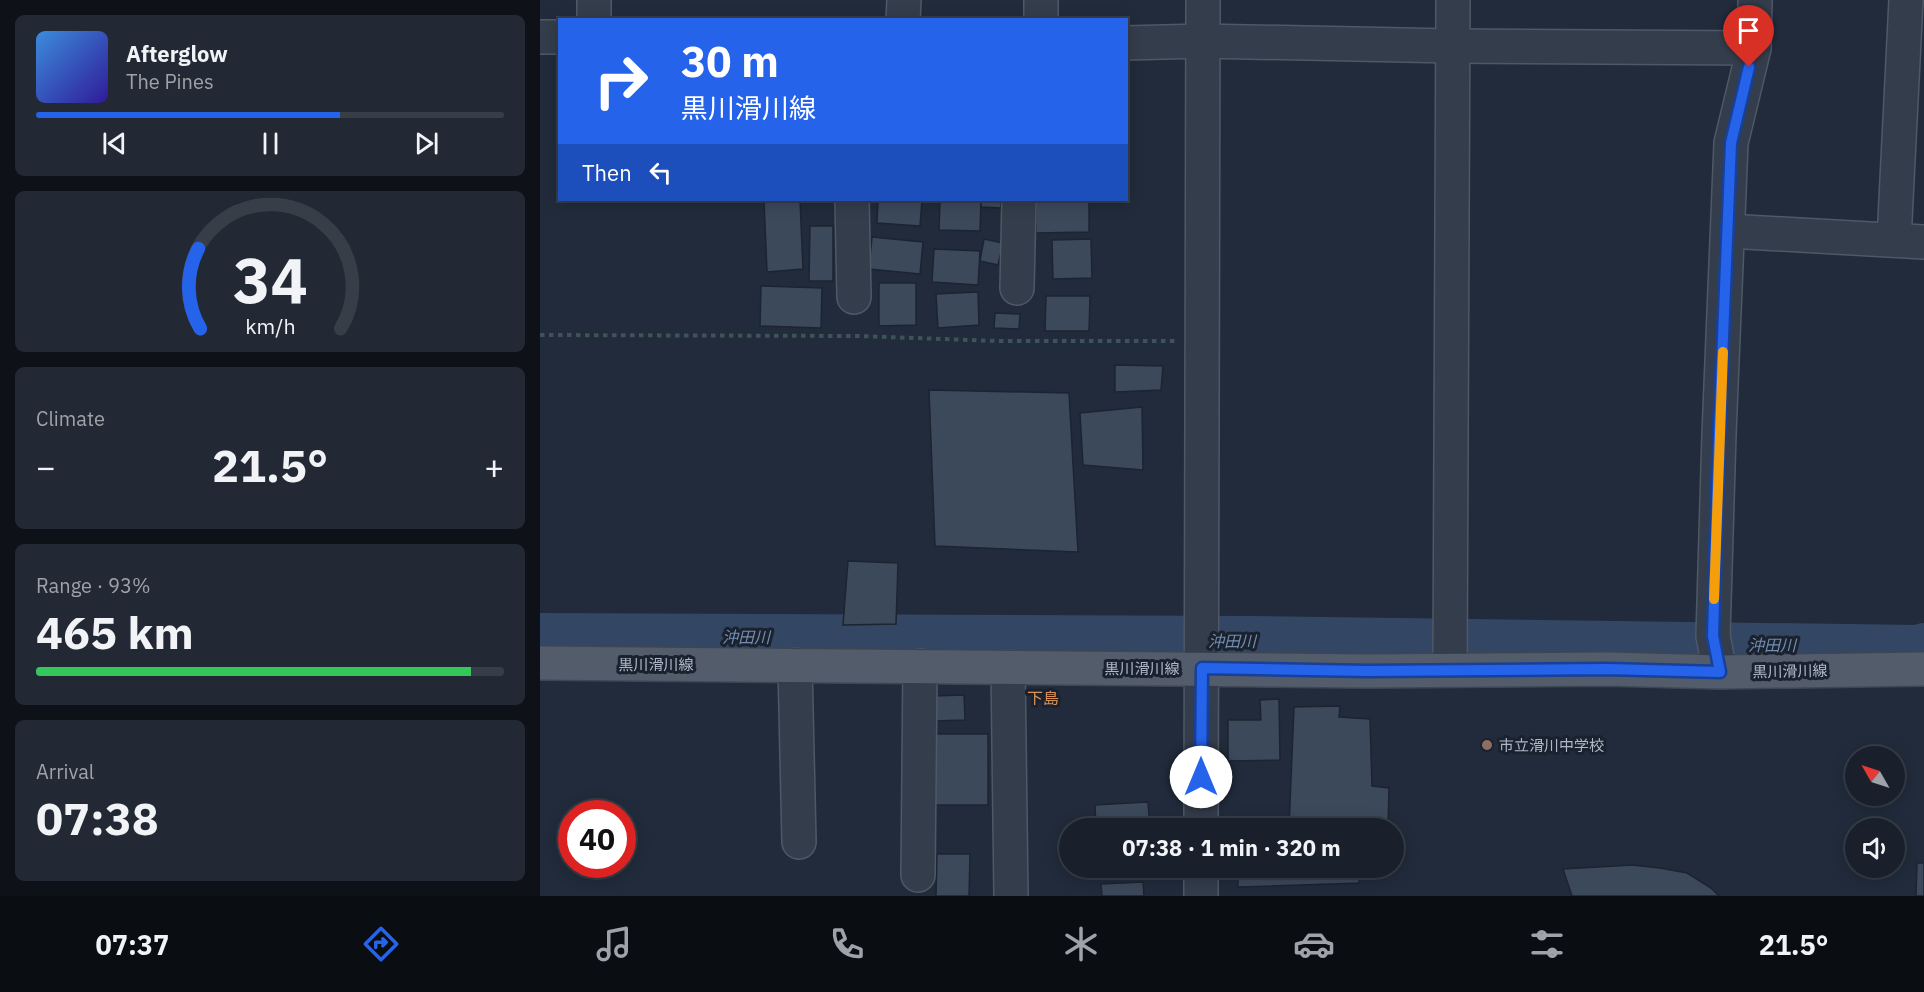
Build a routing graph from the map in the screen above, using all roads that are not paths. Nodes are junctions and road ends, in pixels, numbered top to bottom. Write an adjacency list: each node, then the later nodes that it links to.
1 (594, 0): 8 (street)
2 (904, 0): 9 (street)
3 (1041, 0): 10 (street)
4 (1203, 0): 13 (street)
5 (1453, 0): 15 (street)
6 (1755, 0): 16 (street)
7 (1906, 0): 20 (street)
8 (594, 18)
9 (903, 18)
10 (1041, 18)
11 (540, 37): 12 (street)
12 (558, 37)
13 (1202, 41): 14 (street); 15 (street); 27 (street)
14 (1128, 43)
15 (1452, 46): 16 (street); 29 (street)
16 (1754, 48): 19 (street)
17 (852, 201): 22 (street)
18 (1019, 201): 21 (street)
19 (1728, 231): 20 (street); 30 (street)
20 (1909, 241)
21 (1017, 288)
22 (854, 297)
23 (540, 663): 24 (main road, 黒川滑川線)
24 (795, 665): 25 (main road, 黒川滑川線); 32 (street)
25 (920, 666): 26 (main road, 黒川滑川線); 33 (street)
26 (1008, 667): 27 (main road, 黒川滑川線); 35 (street)
27 (1202, 668): 29 (main road, 黒川滑川線); 31 (street)
28 (1924, 669): 30 (main road, 黒川滑川線)
29 (1450, 670): 30 (main road, 黒川滑川線)
30 (1720, 672)
31 (1201, 818)
32 (799, 842)
33 (918, 875)
34 (1201, 878): 36 (street)
35 (1011, 896)
36 (1201, 896)

